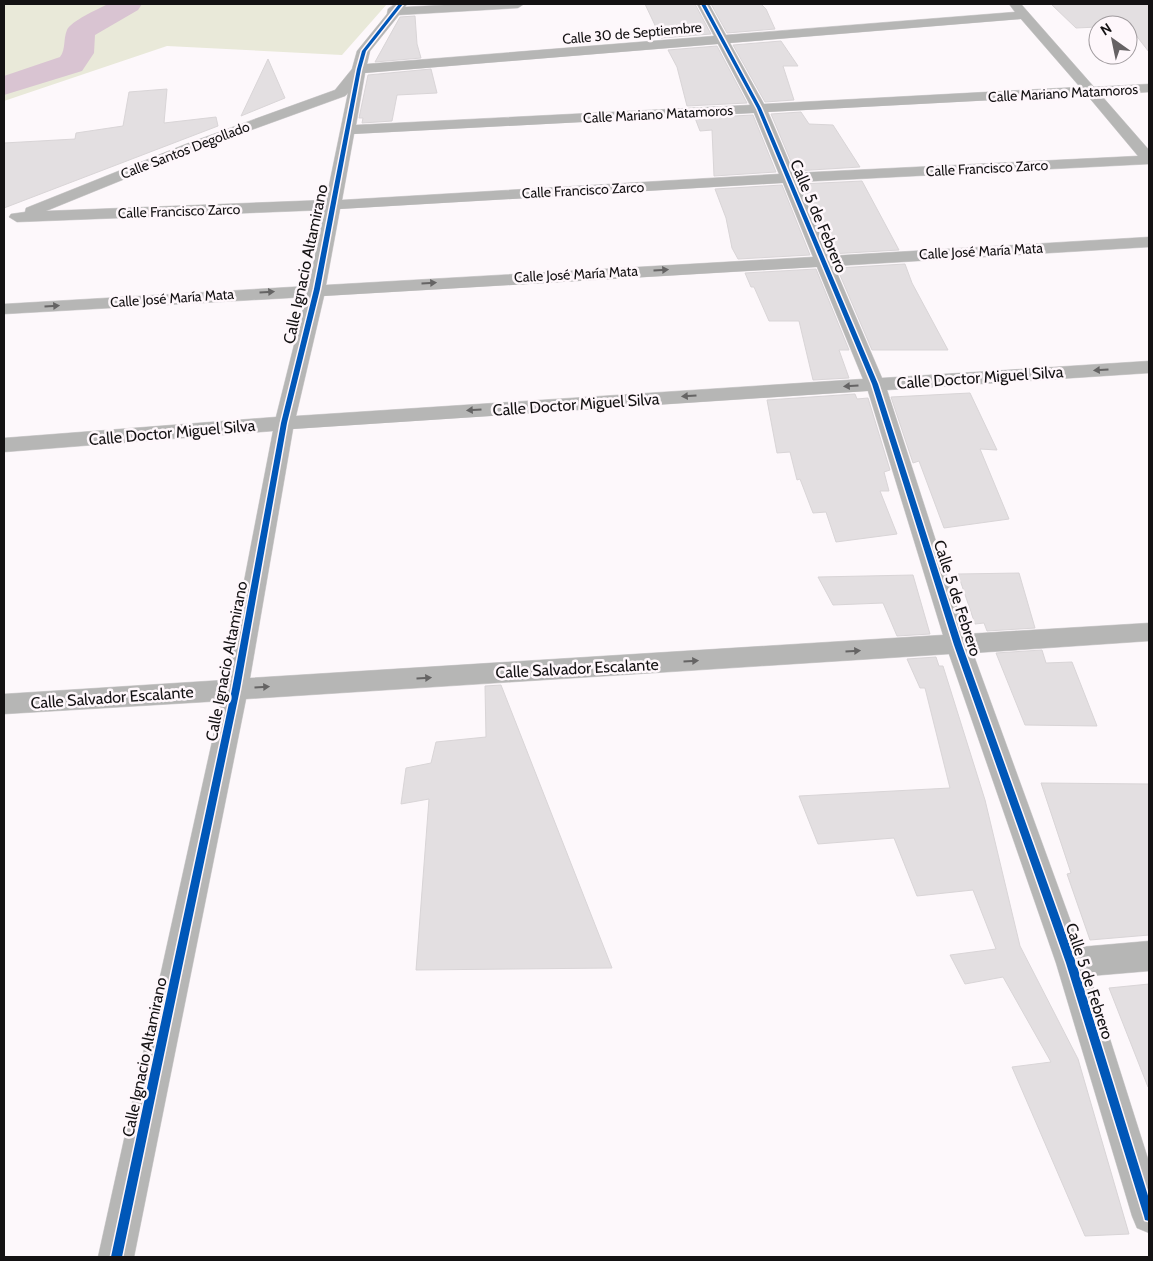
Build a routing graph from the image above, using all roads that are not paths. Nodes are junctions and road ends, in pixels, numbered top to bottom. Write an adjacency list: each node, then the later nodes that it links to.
1 (518, 4): 4 (street)
2 (703, 4): 6 (street, Calle 5 de Febrero)
3 (1015, 4): 5 (street)
4 (396, 8): 7 (street, Calle Ignacio Altamirano)
5 (1026, 15): 6 (street, Calle 30 de Septiembre); 9 (street)
6 (724, 41): 7 (street, Calle 30 de Septiembre); 11 (street, Calle 5 de Febrero)
7 (359, 69): 10 (street, Calle Ignacio Altamirano)
8 (1149, 88): 9 (street, Calle Mariano Matamoros)
9 (1092, 91): 11 (street, Calle Mariano Matamoros); 13 (street)
10 (346, 98): 12 (street, Calle Ignacio Altamirano); 16 (street, Calle Santos Degollado)
11 (760, 108): 12 (street, Calle Mariano Matamoros); 14 (street, Calle 5 de Febrero)
12 (347, 130): 15 (street, Calle Ignacio Altamirano)
13 (1149, 159): 14 (street, Calle Francisco Zarco)
14 (788, 178): 15 (street, Calle Francisco Zarco); 18 (street, Calle 5 de Febrero)
15 (331, 206): 16 (street, Calle Francisco Zarco); 19 (street, Calle Ignacio Altamirano)
16 (10, 219)
17 (1149, 242): 18 (street, Calle José María Mata)
18 (823, 260): 19 (street, Calle José María Mata, one-way to 18); 22 (street, Calle 5 de Febrero)
19 (316, 289): 20 (street, Calle José María Mata, one-way to 19); 23 (street, Calle Ignacio Altamirano)
20 (4, 309)
21 (1149, 366): 22 (street, Calle Doctor Miguel Silva, one-way to 22)
22 (875, 384): 23 (street, Calle Doctor Miguel Silva, one-way to 23); 26 (street, Calle 5 de Febrero)
23 (284, 423): 24 (street, Calle Doctor Miguel Silva); 27 (street, Calle Ignacio Altamirano)
24 (4, 445)
25 (1149, 632): 26 (street, Calle Salvador Escalante)
26 (958, 645): 27 (street, Calle Salvador Escalante, one-way to 26); 30 (street, Calle 5 de Febrero)
27 (236, 689): 28 (street, Calle Salvador Escalante); 32 (street, Calle Ignacio Altamirano)
28 (4, 704)
29 (1149, 956): 30 (street)
30 (1071, 963): 31 (street, Calle 5 de Febrero)
31 (1149, 1216)
32 (116, 1257)

